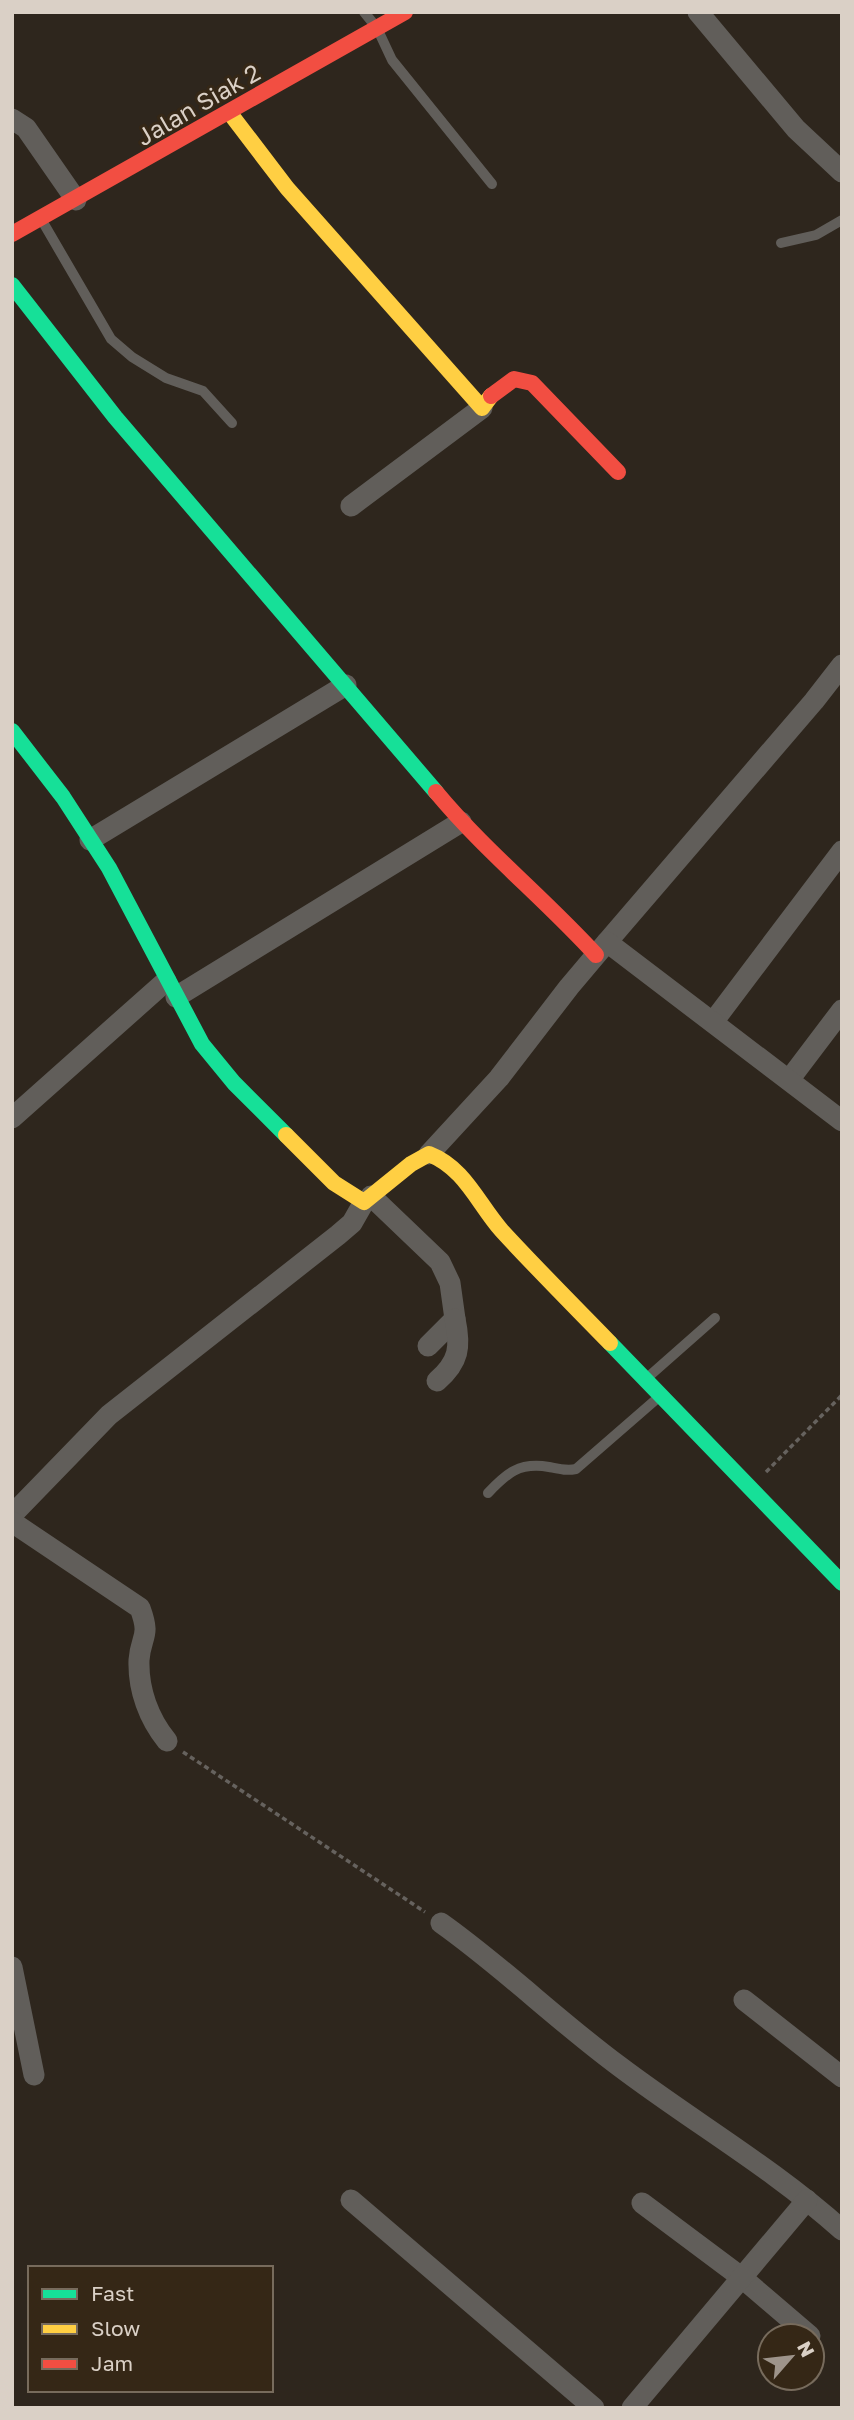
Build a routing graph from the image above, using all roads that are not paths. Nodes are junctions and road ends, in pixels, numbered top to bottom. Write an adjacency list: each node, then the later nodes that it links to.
1 (365, 12): 4 (lane)
2 (405, 12): 4 (main road, Jalan Siak 2)
3 (698, 12): 7 (street)
4 (377, 28): 5 (main road, Jalan Siak 2); 8 (lane)
5 (229, 112): 9 (main road, Jalan Siak 2); 15 (main road)
6 (12, 119): 9 (street)
7 (842, 173)
8 (492, 184)
9 (76, 200): 10 (main road, Jalan Siak 2)
10 (41, 218): 12 (main road, Jalan Siak 2); 16 (lane)
11 (842, 220): 13 (lane)
12 (12, 234)
13 (781, 243)
14 (12, 285): 20 (main road)
15 (482, 408): 17 (main road); 18 (street)
16 (232, 423)
17 (618, 472)
18 (351, 506)
19 (842, 665): 25 (street)
20 (346, 685): 22 (main road); 23 (street)
21 (12, 731): 23 (main road)
22 (461, 822): 25 (main road); 26 (street)
23 (90, 840): 26 (main road)
24 (842, 851): 28 (street)
25 (602, 949): 28 (street); 32 (street)
26 (171, 989): 30 (street); 33 (main road)
27 (842, 1010): 29 (street)
28 (713, 1022): 29 (street)
29 (789, 1080): 31 (street)
30 (12, 1118)
31 (842, 1121)
32 (429, 1154): 33 (main road); 37 (main road)
33 (368, 1199): 35 (street); 41 (street)
34 (715, 1318): 37 (lane)
35 (455, 1319): 36 (street); 38 (street)
36 (428, 1346)
37 (645, 1380): 39 (main road)
38 (437, 1381)
39 (660, 1396): 40 (lane); 43 (main road)
40 (488, 1493)
41 (12, 1515)
42 (12, 1522): 44 (street)
43 (838, 1572)
44 (167, 1741)
45 (441, 1923): 51 (street)
46 (12, 1967): 48 (street)
47 (744, 2000): 49 (street)
48 (34, 2075)
49 (842, 2077)
50 (351, 2200): 56 (street)
51 (807, 2200): 53 (street); 54 (street)
52 (642, 2203): 54 (street)
53 (842, 2230)
54 (741, 2277): 55 (street); 57 (street)
55 (793, 2322)
56 (594, 2408)
57 (632, 2408)

